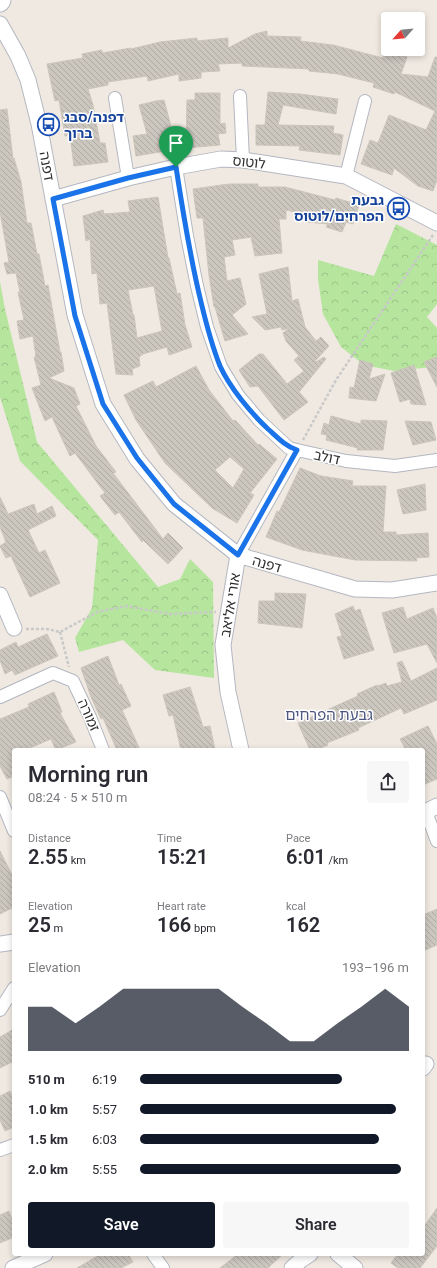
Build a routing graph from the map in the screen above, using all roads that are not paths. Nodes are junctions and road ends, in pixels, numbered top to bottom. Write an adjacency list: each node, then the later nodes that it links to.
1 (0, 24): 9 (street, דפנה)
2 (240, 96): 5 (street)
3 (115, 98): 8 (street)
4 (366, 101): 7 (street)
5 (243, 160): 6 (street, לוטוס); 7 (street, לוטוס)
6 (176, 167): 8 (street, לוטוס); 11 (street, דולב)
7 (346, 176): 10 (street, לוטוס)
8 (128, 178): 9 (street, לוטוס)
9 (53, 199): 13 (street, דפנה)
10 (437, 223)
11 (297, 450): 12 (street, דולב); 13 (street, אורי אליאב)
12 (437, 460)
13 (238, 555): 14 (street, דפנה); 19 (street, אורי אליאב)
14 (437, 583)
15 (0, 595): 16 (street)
16 (14, 628)
17 (0, 697): 18 (street, זמורה)
18 (103, 748)
19 (241, 748)
20 (0, 797): 22 (street)
21 (429, 810): 23 (street)
22 (12, 826)
23 (437, 841)
24 (12, 942): 25 (street)
25 (0, 944)
26 (12, 991): 27 (street)
27 (0, 1010)
28 (12, 1146): 29 (street)
29 (0, 1150)
30 (41, 1256): 34 (street)
31 (155, 1256): 35 (street)
32 (307, 1256): 36 (street)
33 (340, 1256): 37 (street)
34 (20, 1266)
35 (163, 1268)
36 (292, 1268)
37 (355, 1268)

